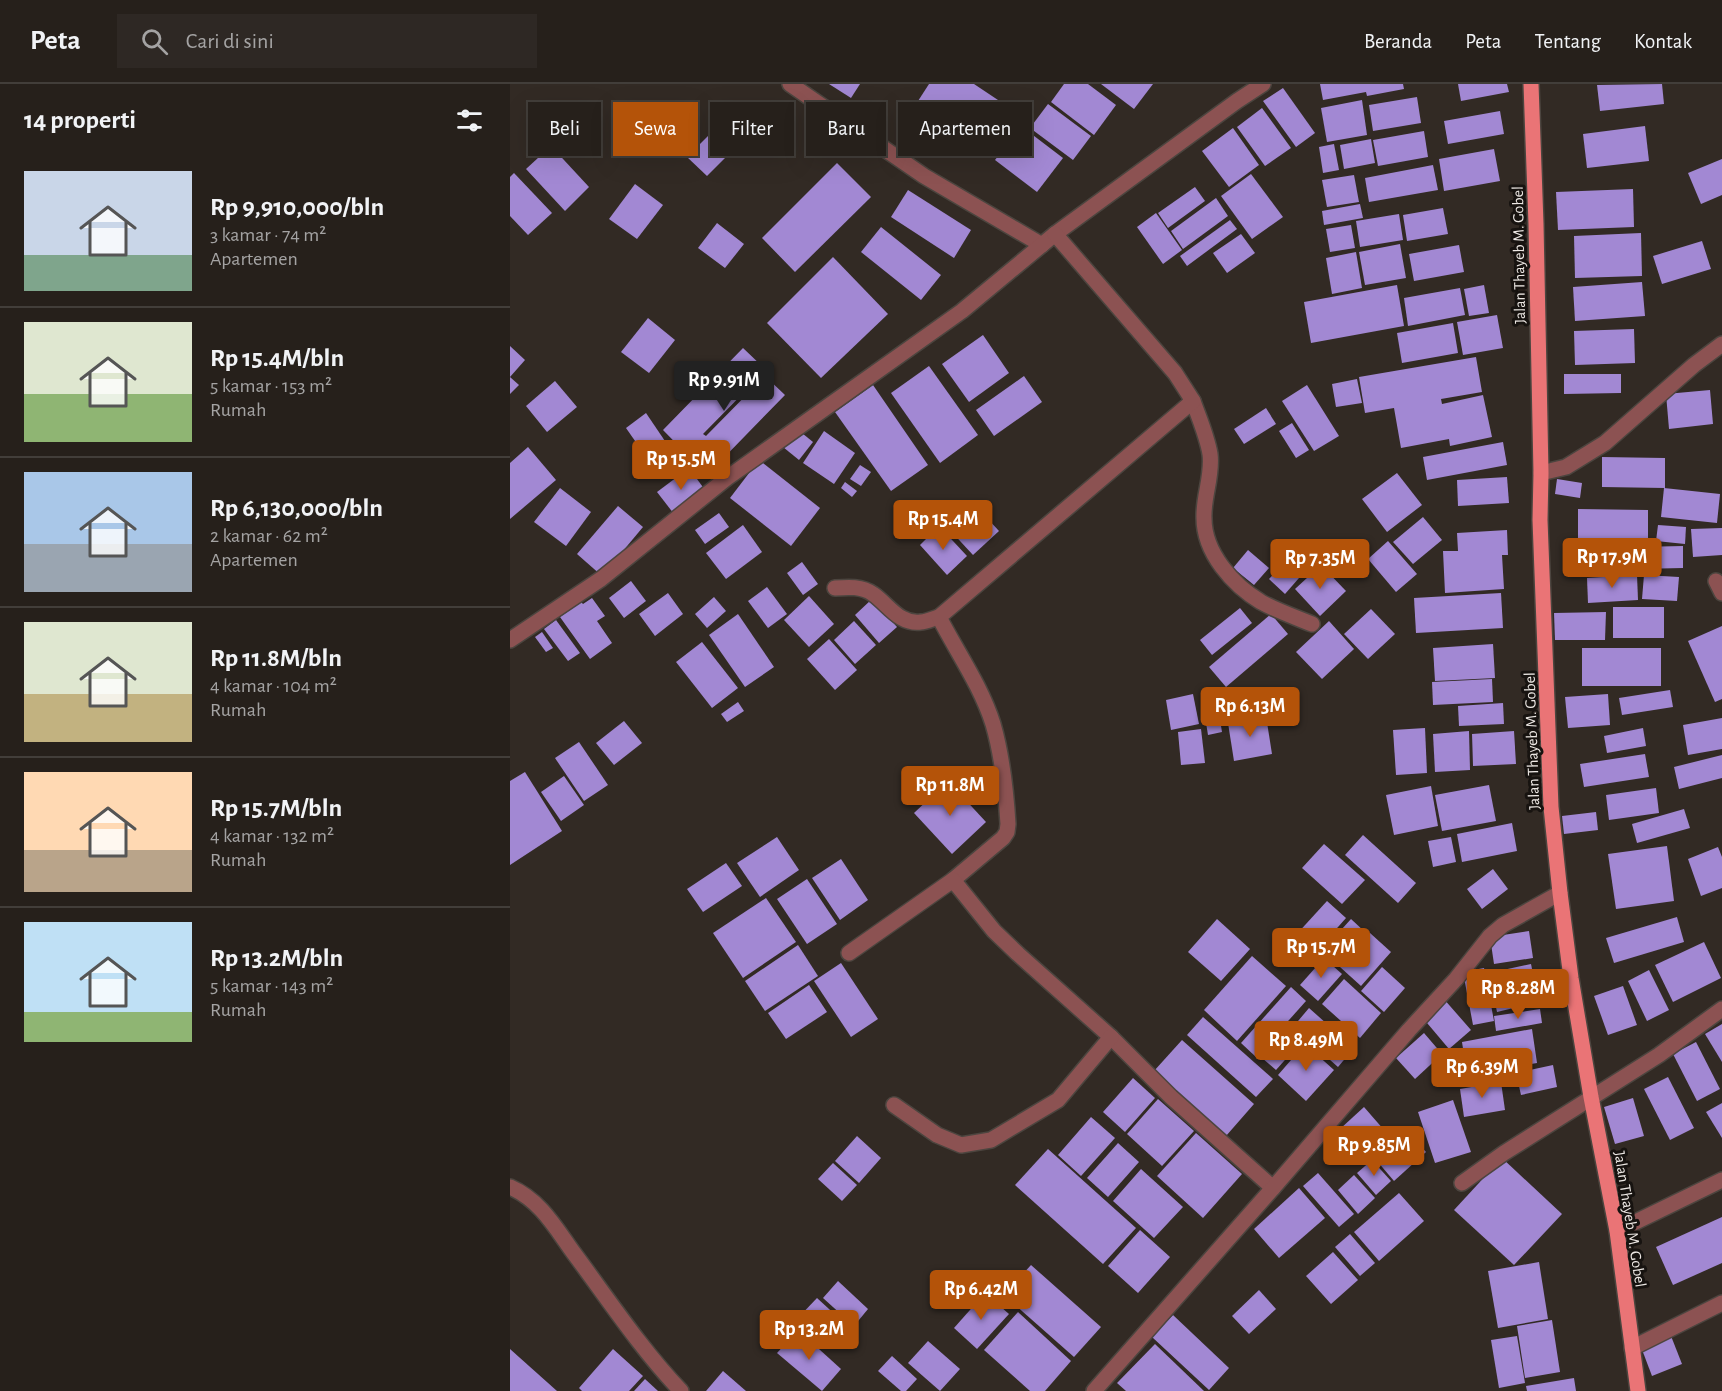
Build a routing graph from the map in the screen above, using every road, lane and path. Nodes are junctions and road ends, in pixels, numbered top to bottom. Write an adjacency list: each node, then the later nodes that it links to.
1 (1263, 84): 4 (street)
2 (1531, 84): 8 (main road, Jalan Thayeb M. Gobel)
3 (799, 86): 5 (street)
4 (1055, 234): 5 (street); 7 (street)
5 (1042, 245): 12 (street)
6 (1722, 344): 8 (street)
7 (1193, 401): 10 (street); 11 (street)
8 (1541, 473): 14 (main road, Jalan Thayeb M. Gobel)
9 (835, 588): 10 (street)
10 (939, 617): 13 (street)
11 (1312, 624)
12 (510, 640)
13 (953, 880): 15 (street); 17 (street)
14 (1560, 893): 18 (main road, Jalan Thayeb M. Gobel); 23 (street)
15 (849, 953)
16 (1722, 1009): 18 (street)
17 (1111, 1036): 19 (street); 23 (street)
18 (1591, 1097): 21 (street); 24 (main road, Jalan Thayeb M. Gobel)
19 (894, 1105)
20 (1722, 1180): 24 (street)
21 (1462, 1183)
22 (510, 1187): 27 (street)
23 (1273, 1188): 28 (street)
24 (1617, 1231): 26 (main road, Jalan Thayeb M. Gobel)
25 (1722, 1303): 26 (street)
26 (1632, 1348): 29 (main road, Jalan Thayeb M. Gobel)
27 (681, 1391)
28 (1094, 1391)
29 (1638, 1391)

